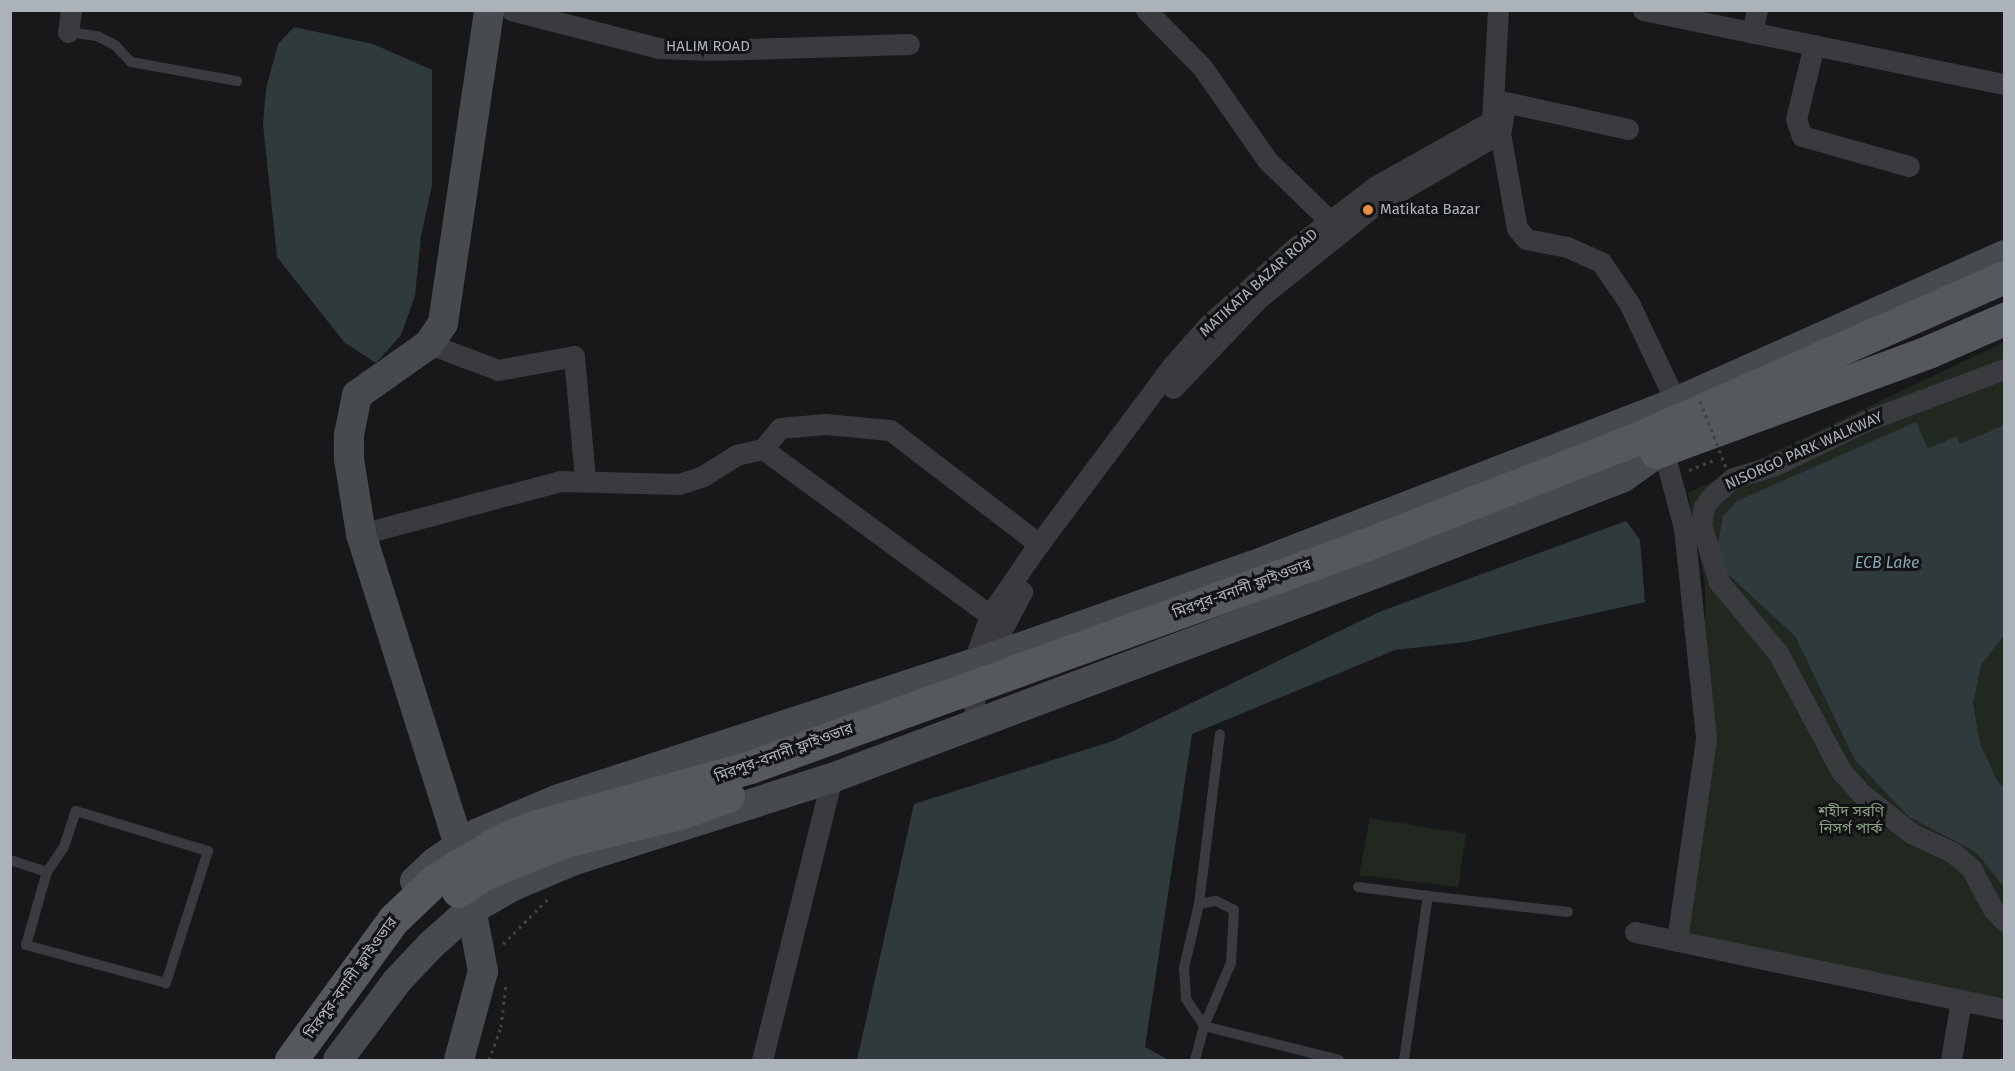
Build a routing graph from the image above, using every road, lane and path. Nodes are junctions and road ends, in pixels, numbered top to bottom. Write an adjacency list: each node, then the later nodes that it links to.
1 (71, 10): 9 (street)
2 (489, 10): 23 (main road)
3 (511, 10): 11 (street, HALIM ROAD)
4 (1146, 10): 19 (street)
5 (1498, 10): 19 (street, MATIKATA BAZAR ROAD)
6 (1512, 10): 15 (street)
7 (1643, 10): 10 (street)
8 (1757, 10): 10 (street)
9 (68, 32): 13 (lane)
10 (1752, 33): 12 (street)
11 (909, 44)
12 (1814, 45): 14 (street); 18 (street)
13 (237, 81)
14 (2004, 84)
15 (1505, 102): 16 (street); 17 (street)
16 (1628, 129)
17 (1500, 133): 25 (street); 35 (street, MATIKATA BAZAR ROAD)
18 (1909, 166)
19 (1330, 221): 32 (street, MATIKATA BAZAR ROAD)
20 (2004, 255): 25 (main road)
21 (2004, 277): 33 (main road)
22 (2004, 319): 28 (main road)
23 (429, 344): 30 (street); 31 (main road)
24 (2004, 369): 48 (street, NISORGO PARK WALKWAY)
25 (1688, 402): 29 (path, bridge); 35 (main road)
26 (763, 449): 30 (street); 32 (street); 34 (street)
27 (1733, 452): 28 (path)
28 (1671, 462): 33 (main road); 36 (main road); 50 (street)
29 (1727, 470)
30 (585, 480): 31 (street)
31 (361, 534): 39 (main road)
32 (1039, 544): 34 (street, MATIKATA BAZAR ROAD)
33 (1352, 560): 57 (main road, মিরপুর-বনানী ফ্লাইওভার, bridge); 58 (main road, মিরপুর-বনানী ফ্লাইওভার, bridge)
34 (990, 615): 35 (street, MATIKATA BAZAR ROAD)
35 (982, 661): 36 (street, MATIKATA BAZAR ROAD); 39 (main road)
36 (975, 724): 38 (main road)
37 (1220, 734): 45 (lane)
38 (832, 778): 46 (main road); 62 (street)
39 (459, 845): 46 (main road); 56 (main road)
40 (10, 860): 41 (lane)
41 (47, 872): 41 (lane)
42 (1358, 887): 43 (lane)
43 (1428, 896): 47 (lane); 65 (lane)
44 (550, 897): 51 (path)
45 (1199, 903): 55 (lane); 55 (lane)
46 (469, 911): 59 (main road); 60 (main road)
47 (1568, 912)
48 (2004, 921)
49 (1635, 932): 50 (street)
50 (1677, 941): 53 (street)
51 (504, 951)
52 (506, 980): 61 (path)
53 (1961, 1000): 54 (street); 66 (street)
54 (2004, 1009)
55 (1204, 1026): 63 (lane); 64 (lane)
56 (278, 1060)
57 (291, 1060)
58 (317, 1060)
59 (338, 1060)
60 (459, 1060)
61 (489, 1060)
62 (762, 1060)
63 (1195, 1060)
64 (1339, 1060)
65 (1404, 1060)
66 (1951, 1060)

